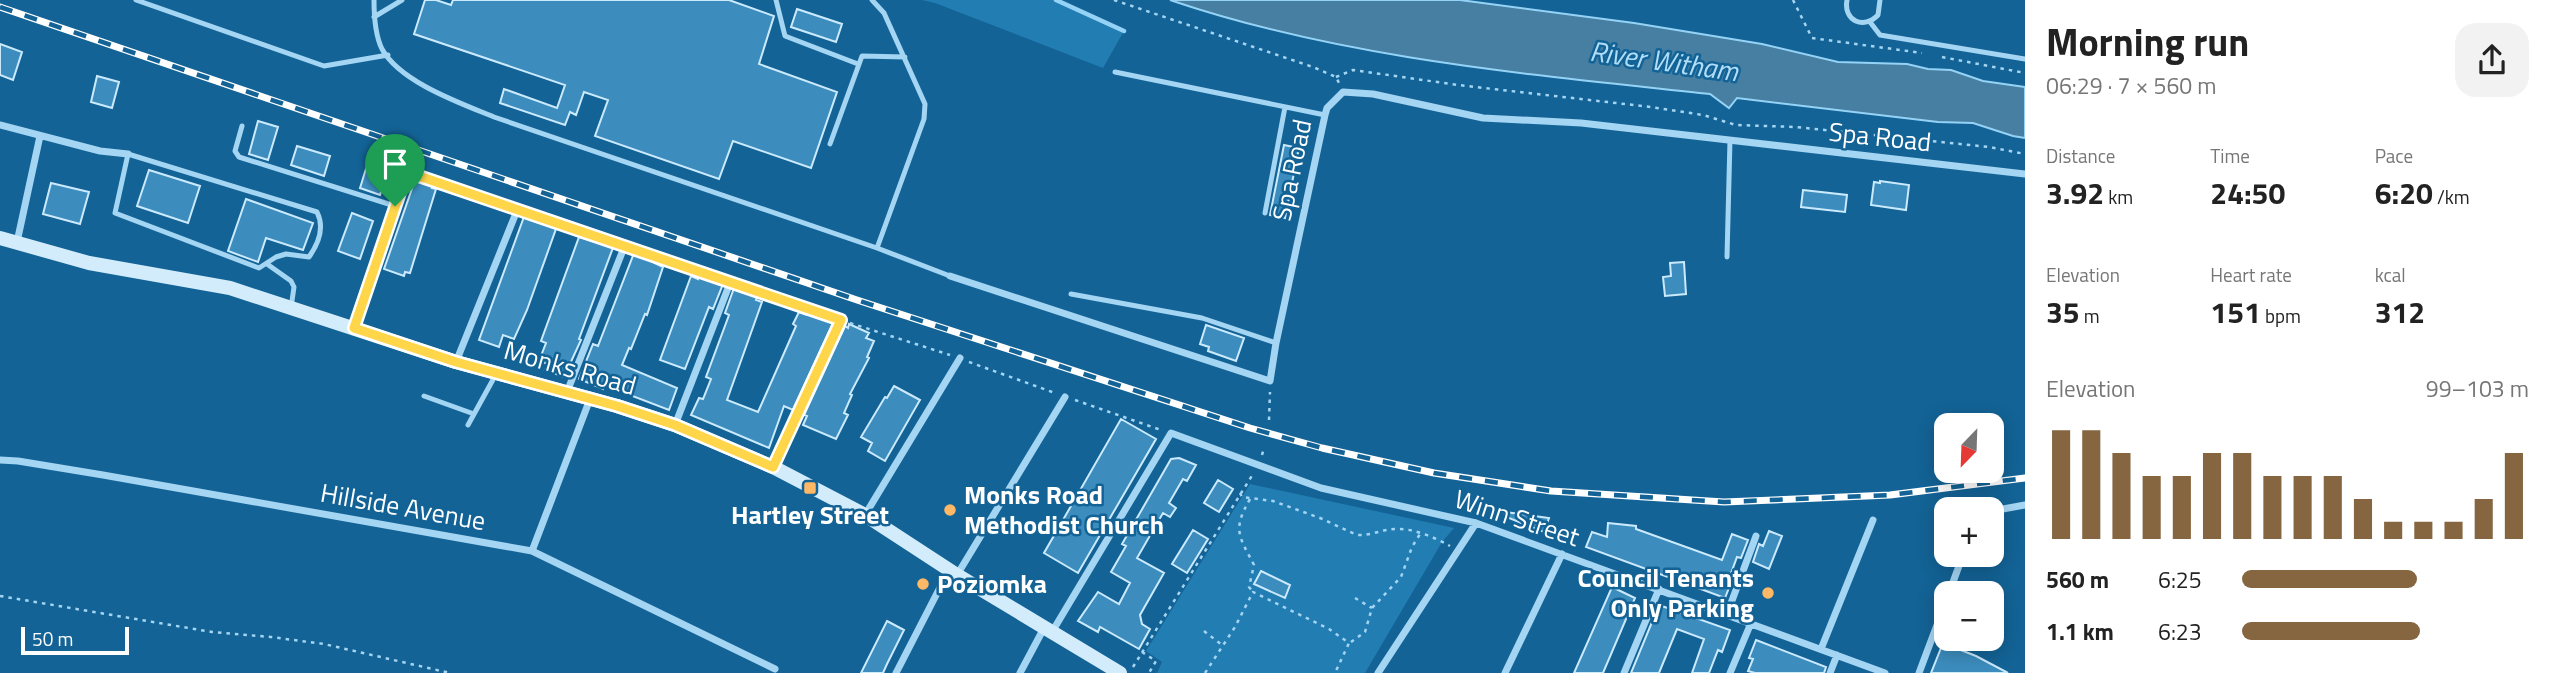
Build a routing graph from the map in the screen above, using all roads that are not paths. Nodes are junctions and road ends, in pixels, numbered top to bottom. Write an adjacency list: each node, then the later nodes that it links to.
1 (136, 0): 10 (lane)
2 (374, 0): 8 (lane)
3 (402, 0): 8 (lane)
4 (776, 0): 13 (lane)
5 (872, 0): 11 (lane)
6 (1847, 0): 9 (lane)
7 (1880, 0): 9 (lane)
8 (373, 17): 10 (lane)
9 (1870, 22): 12 (lane)
10 (388, 55): 31 (lane)
11 (905, 57): 13 (lane); 31 (lane)
12 (2025, 59)
13 (858, 64): 21 (lane)
14 (1115, 72): 15 (lane)
15 (1285, 107): 16 (lane); 27 (lane)
16 (1325, 115): 20 (street, Spa Road); 40 (street, Spa Road)
17 (0, 125): 19 (street)
18 (242, 126): 25 (lane)
19 (40, 136): 22 (street); 29 (street)
20 (1730, 141): 24 (street, Spa Road); 32 (lane)
21 (830, 144)
22 (128, 154): 33 (lane); 33 (lane)
23 (407, 172): 25 (street)
24 (2025, 174)
25 (395, 206): 39 (street)
26 (518, 208): 42 (street)
27 (1265, 213)
28 (0, 238): 29 (main road, Monks Road)
29 (17, 242): 37 (main road, Monks Road)
30 (625, 245): 44 (street)
31 (877, 248): 34 (lane)
32 (1727, 257)
33 (267, 264): 37 (lane)
34 (950, 276): 40 (street, Spa Road)
35 (730, 283): 50 (street)
36 (1071, 294): 40 (lane)
37 (291, 307): 39 (main road, Monks Road)
38 (841, 320): 52 (street)
39 (354, 328): 42 (main road, Monks Road)
40 (1276, 343)
41 (960, 358): 55 (street)
42 (456, 362): 43 (main road, Monks Road)
43 (497, 373): 44 (main road, Monks Road); 48 (lane)
44 (567, 393): 47 (main road, Monks Road)
45 (424, 396): 48 (lane)
46 (1065, 397): 61 (street)
47 (590, 399): 50 (main road, Monks Road); 59 (street)
48 (474, 414): 49 (lane)
49 (468, 425)
50 (675, 425): 52 (main road, Monks Road)
51 (0, 460): 59 (street, Hillside Avenue)
52 (773, 467): 55 (main road, Monks Road)
53 (2025, 505): 54 (street)
54 (2004, 509)
55 (865, 515): 61 (main road, Monks Road)
56 (1873, 520): 67 (street)
57 (1476, 523): 60 (street, Winn Street); 65 (street, Winn Street); 73 (street)
58 (1756, 536): 63 (street)
59 (532, 551): 69 (street, Hillside Avenue)
60 (1562, 554): 62 (street, Winn Street); 74 (street)
61 (953, 573): 65 (main road, Monks Road); 70 (street)
62 (1659, 589): 63 (street, Winn Street); 75 (street)
63 (1727, 614): 64 (street, Winn Street)
64 (1751, 623): 67 (street, Winn Street); 76 (street)
65 (1048, 630): 71 (street); 72 (main road, Monks Road)
66 (1934, 633): 79 (street)
67 (1821, 649): 68 (street, Winn Street)
68 (1837, 655): 77 (street); 78 (street, Winn Street)
69 (775, 669)
70 (896, 673)
71 (1020, 673)
72 (1120, 673)
73 (1378, 673)
74 (1505, 673)
75 (1624, 673)
76 (1730, 673)
77 (1830, 673)
78 (1885, 673)
79 (1919, 673)

